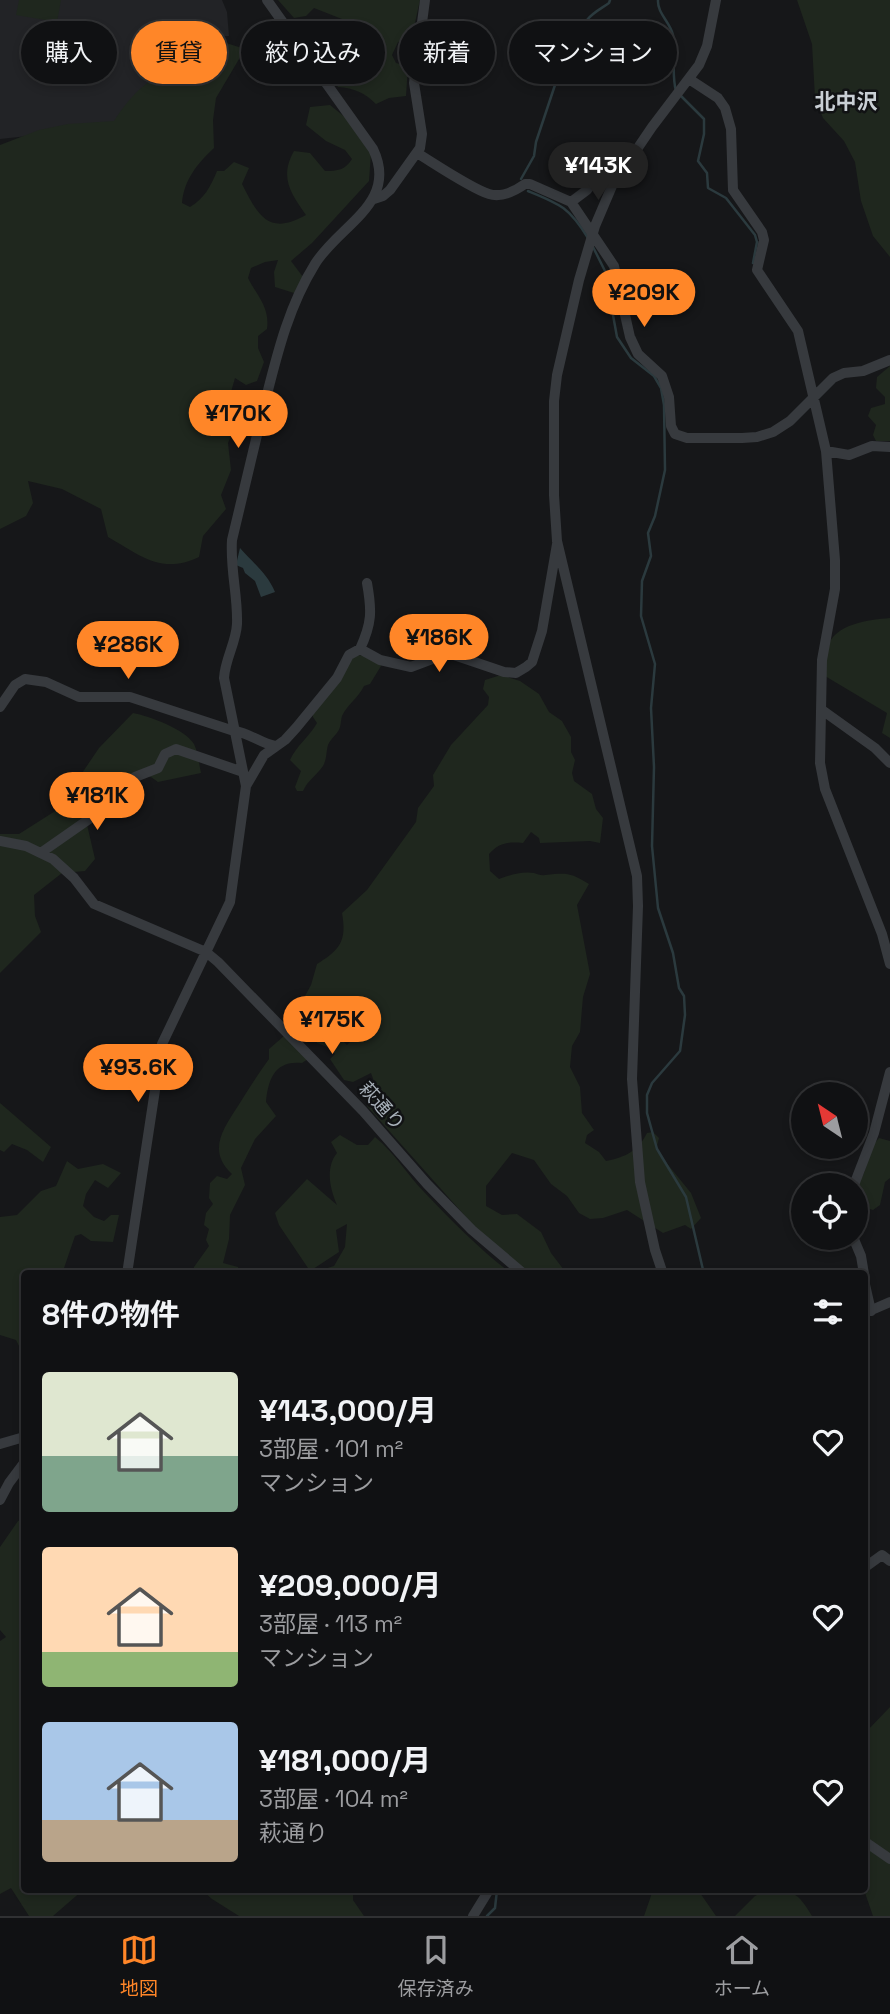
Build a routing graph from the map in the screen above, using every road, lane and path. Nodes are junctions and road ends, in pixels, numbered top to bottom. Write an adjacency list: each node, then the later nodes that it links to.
1 (267, 0): 7 (street)
2 (425, 0): 5 (street)
3 (716, 0): 4 (street)
4 (689, 79): 9 (street); 11 (street)
5 (417, 153): 7 (street); 8 (street)
6 (597, 177): 8 (street)
7 (374, 199): 19 (street)
8 (571, 202): 9 (street)
9 (594, 232): 11 (street); 14 (street)
10 (890, 360): 11 (street)
11 (815, 396): 13 (street)
12 (890, 447): 13 (street)
13 (826, 451): 18 (street)
14 (558, 541): 16 (street); 35 (street)
15 (367, 583): 16 (street)
16 (360, 649): 20 (street)
17 (0, 706): 19 (street)
18 (822, 710): 21 (street); 29 (street)
19 (234, 731): 20 (street); 22 (street)
20 (268, 748): 25 (street)
21 (890, 763)
22 (243, 772): 23 (street); 25 (street)
23 (135, 777)
24 (125, 785): 27 (street)
25 (246, 786): 28 (street)
26 (0, 841): 27 (street, 萩通り)
27 (42, 852): 28 (street, 萩通り)
28 (206, 952): 33 (street); 34 (street, 萩通り)
29 (890, 964)
30 (890, 1072): 31 (street)
31 (859, 1173)
32 (858, 1250): 36 (street)
33 (128, 1270)
34 (519, 1270)
35 (662, 1270)
36 (863, 1270)
37 (888, 1306): 38 (street)
38 (868, 1312)
39 (21, 1438): 40 (street)
40 (0, 1444)
41 (21, 1468): 42 (street)
42 (0, 1500)
43 (890, 1561): 44 (street)
44 (868, 1564)
45 (868, 1844): 46 (street)
46 (890, 1858)
47 (487, 1893): 48 (street)
48 (473, 1916)

